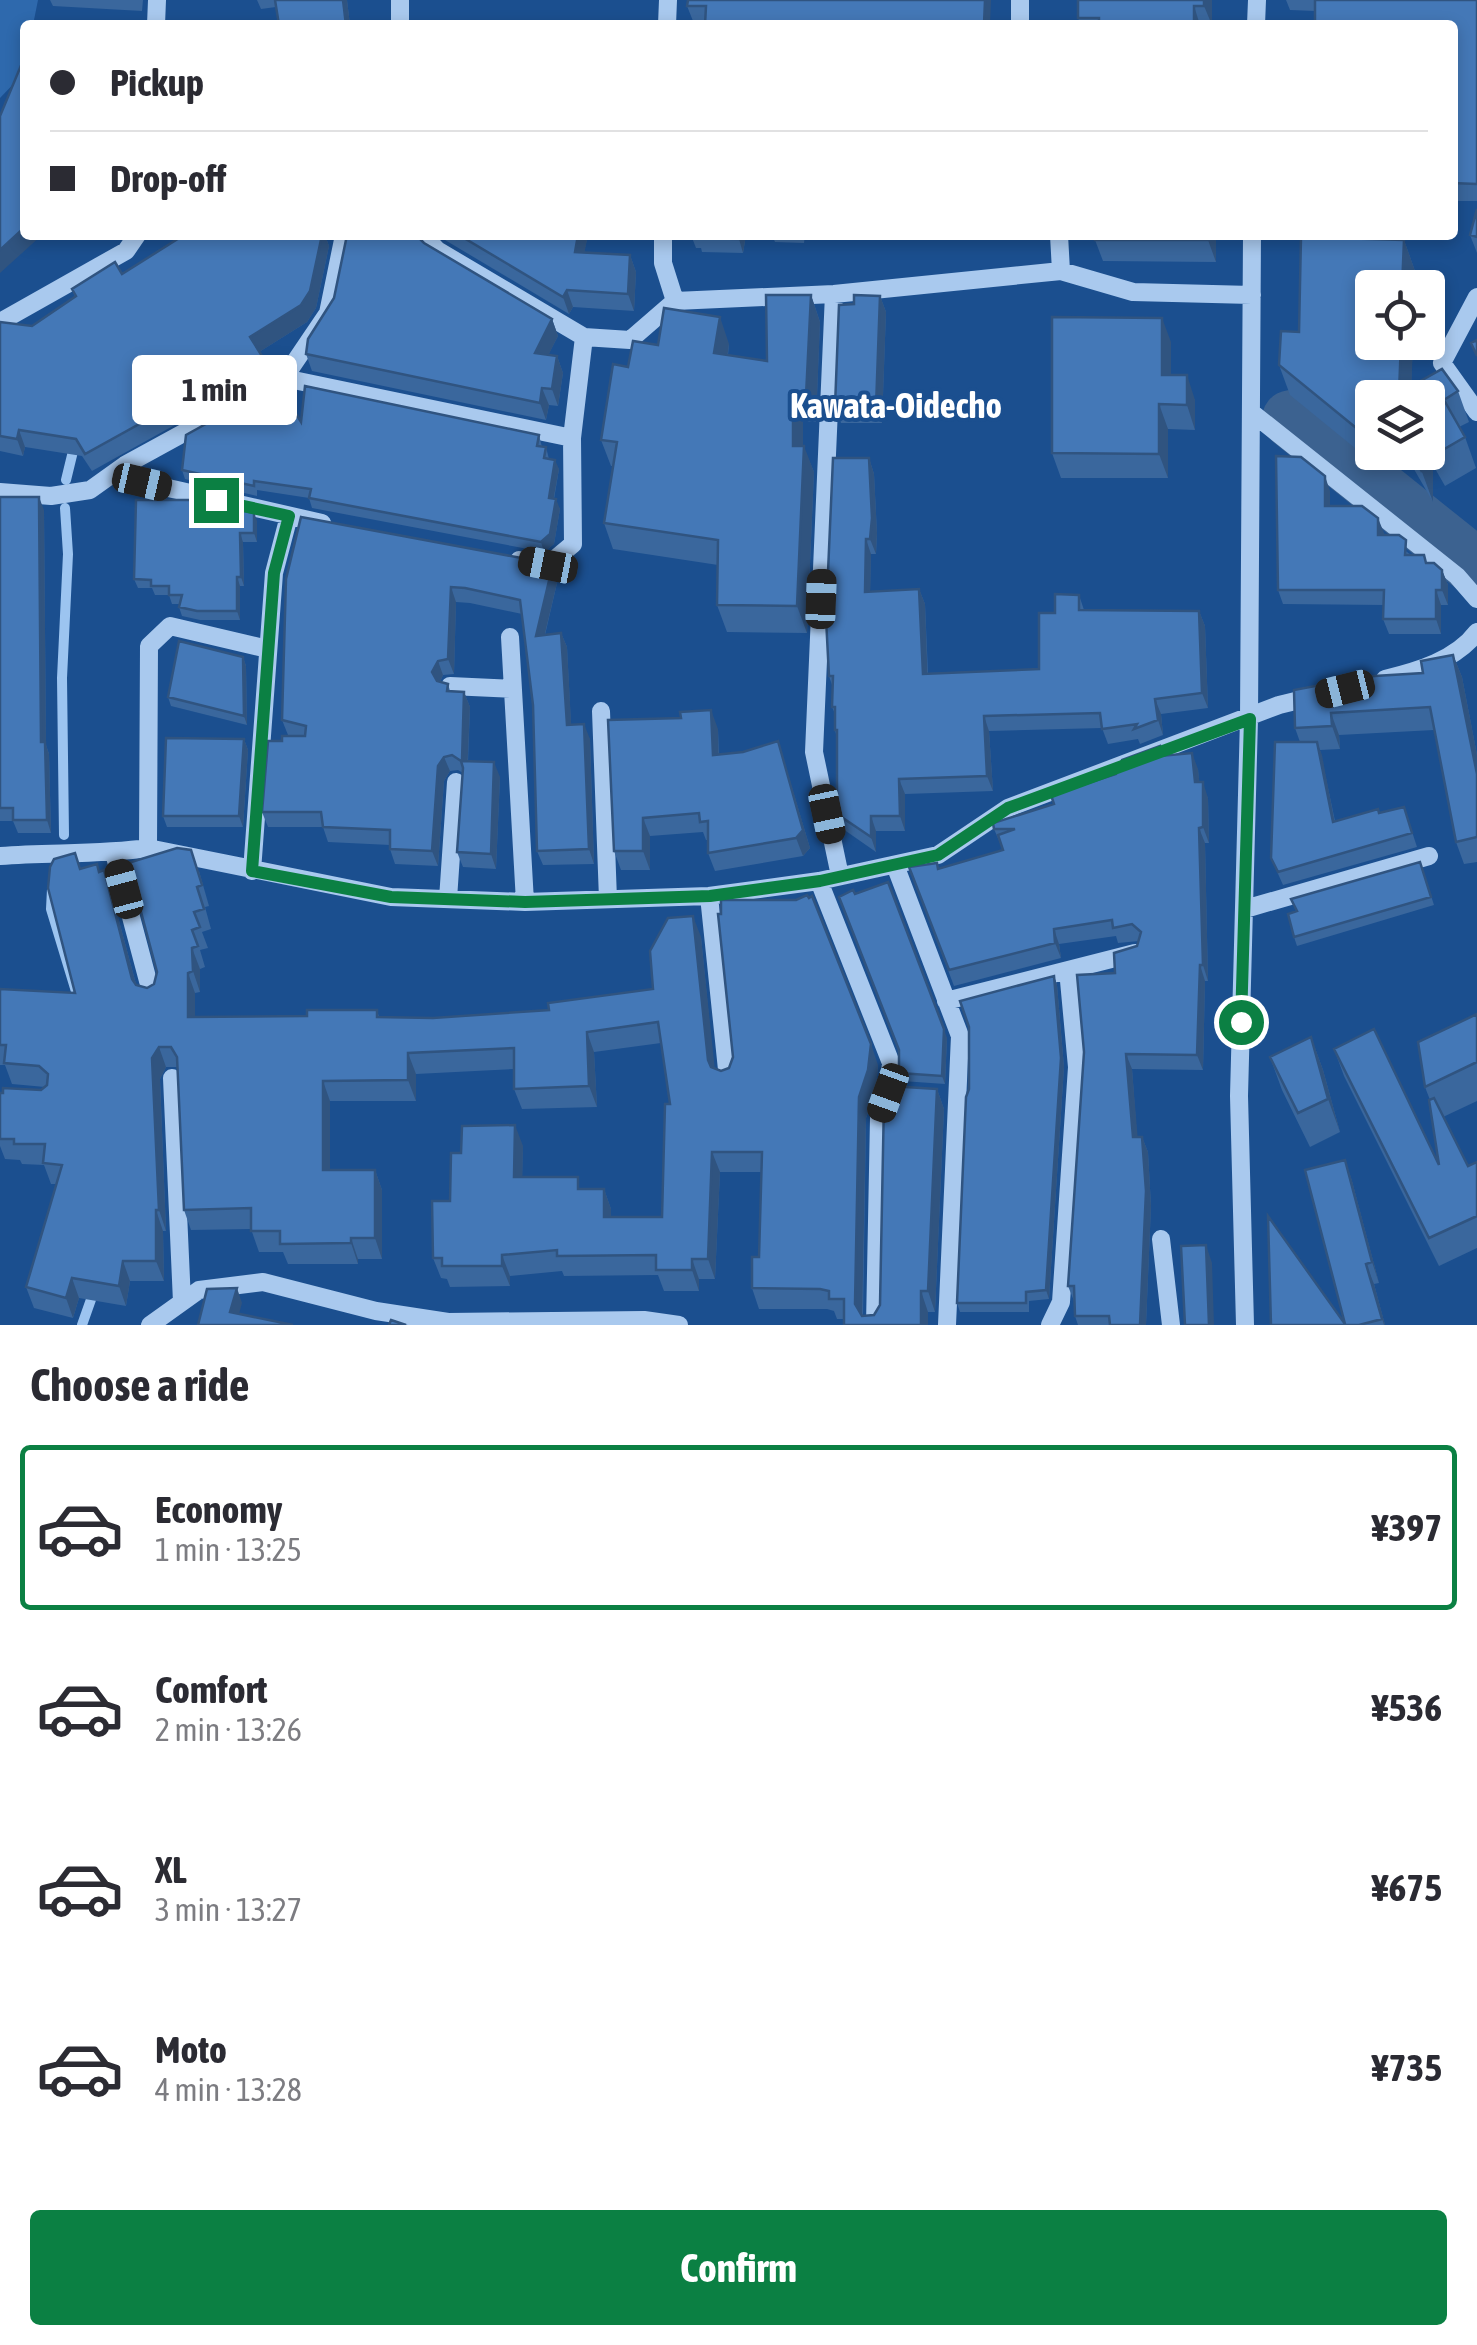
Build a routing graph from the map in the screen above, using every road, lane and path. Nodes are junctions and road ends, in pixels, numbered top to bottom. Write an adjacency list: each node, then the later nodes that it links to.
1 (134, 240): 12 (street)
2 (343, 240): 14 (street)
3 (428, 240): 13 (street)
4 (663, 240): 11 (street)
5 (1059, 240): 7 (street)
6 (1252, 240): 9 (street)
7 (1060, 271): 8 (street); 9 (street)
8 (834, 294): 11 (street); 40 (street)
9 (1252, 295): 15 (street)
10 (1477, 297): 16 (street)
11 (676, 301): 13 (street)
12 (0, 322)
13 (584, 337): 17 (street)
14 (284, 378): 17 (street); 18 (street)
15 (1251, 412): 23 (street); 32 (street)
16 (1477, 412)
17 (572, 438): 22 (street)
18 (125, 465): 19 (street); 20 (street)
19 (0, 492)
20 (289, 516): 21 (street); 26 (street)
21 (344, 527)
22 (492, 555)
23 (1477, 598)
24 (1477, 632): 27 (street)
25 (510, 638): 29 (street)
26 (268, 648): 34 (street); 39 (street)
27 (1373, 682)
28 (450, 686): 29 (street)
29 (513, 689): 45 (street)
30 (1336, 691): 32 (street)
31 (601, 711): 43 (street)
32 (1250, 719): 38 (street); 46 (street)
33 (456, 782): 44 (street)
34 (148, 848): 35 (street); 39 (street)
35 (114, 853): 36 (street); 49 (street)
36 (0, 856)
37 (1429, 856): 46 (street)
38 (895, 865): 40 (street); 50 (street)
39 (252, 871): 44 (street)
40 (840, 876): 41 (street)
41 (820, 881): 42 (street); 58 (street)
42 (710, 896): 43 (street); 52 (street)
43 (608, 899): 45 (street)
44 (448, 900): 45 (street)
45 (525, 902)
46 (1245, 910): 62 (street)
47 (1135, 952): 48 (street)
48 (1068, 970): 50 (street); 60 (street)
49 (152, 996)
50 (946, 1001): 59 (street)
51 (172, 1078): 54 (street)
52 (728, 1079)
53 (1161, 1239): 61 (street)
54 (182, 1302): 55 (street); 56 (street)
55 (373, 1318): 57 (street)
56 (150, 1325)
57 (679, 1325)
58 (875, 1325)
59 (947, 1325)
60 (1050, 1325)
61 (1171, 1325)
62 (1245, 1325)

